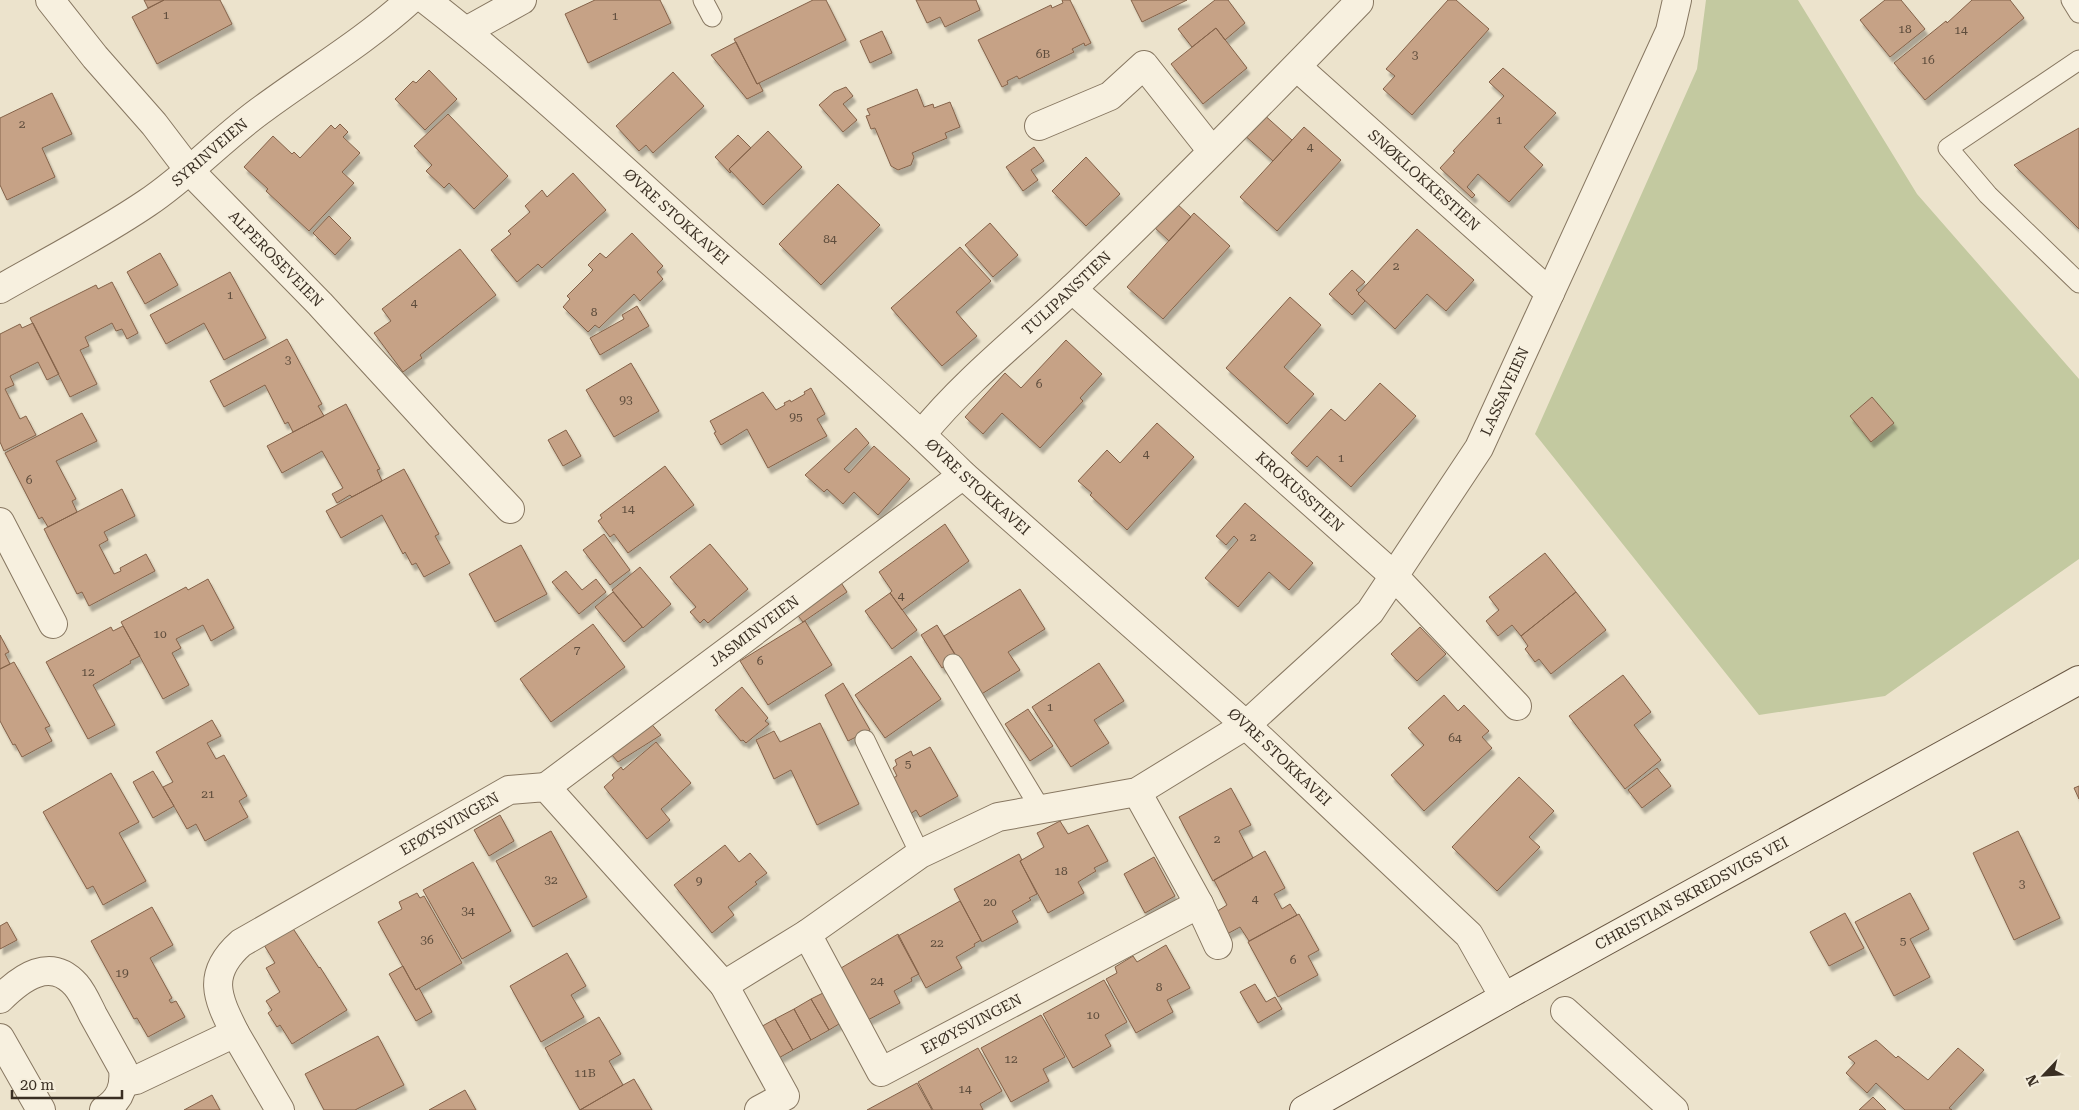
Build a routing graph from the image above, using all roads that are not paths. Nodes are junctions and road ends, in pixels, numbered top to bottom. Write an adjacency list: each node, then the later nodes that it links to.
1 (50, 0): 16 (street, ALPEROSEVEIEN)
2 (410, 0): 16 (street, SYRINVEIEN)
3 (426, 0): 11 (street, ØVRE STOKKAVEI)
4 (522, 0): 11 (street)
5 (703, 0): 10 (lane)
6 (1677, 0): 20 (street, LASSAVEIEN)
7 (2070, 0): 9 (lane)
8 (1359, 2): 13 (street, TULIPANSTIEN)
9 (2079, 12)
10 (712, 17)
11 (466, 31): 21 (street, ØVRE STOKKAVEI)
12 (2079, 60): 17 (lane)
13 (1297, 67): 15 (street, TULIPANSTIEN); 20 (street, SNØKLOKKESTIEN)
14 (1039, 126): 15 (street)
15 (1212, 151): 18 (street, TULIPANSTIEN)
16 (189, 170): 19 (street, SYRINVEIEN); 23 (street, ALPEROSEVEIEN)
17 (2079, 283)
18 (1072, 289): 21 (street, TULIPANSTIEN); 25 (street, KROKUSSTIEN)
19 (0, 290)
20 (1550, 293): 25 (street, LASSAVEIEN)
21 (922, 434): 22 (street, ØVRE STOKKAVEI)
22 (963, 475): 30 (street, ØVRE STOKKAVEI); 32 (street, JASMINVEIEN)
23 (510, 509)
24 (0, 522): 26 (street)
25 (1393, 575): 29 (street, KROKUSSTIEN); 30 (street, LASSAVEIEN)
26 (54, 624)
27 (953, 664): 34 (lane)
28 (2079, 680): 40 (street, CHRISTIAN SKREDSVIGS VEI)
29 (1518, 706)
30 (1246, 725): 33 (street); 40 (street, ØVRE STOKKAVEI)
31 (865, 740): 35 (lane)
32 (546, 787): 39 (street); 43 (street, EFØYSVINGEN)
33 (1137, 792): 34 (street); 36 (street)
34 (1040, 808): 35 (street)
35 (920, 854): 37 (street)
36 (1198, 904): 37 (street, EFØYSVINGEN); 38 (street)
37 (807, 934): 39 (street)
38 (1218, 945)
39 (724, 985): 49 (street)
40 (1504, 997): 50 (street, CHRISTIAN SKREDSVIGS VEI)
41 (0, 999): 45 (street)
42 (1565, 1011): 51 (street)
43 (235, 1033): 45 (street); 48 (street, EFØYSVINGEN)
44 (0, 1038): 46 (street)
45 (125, 1082): 47 (street)
46 (41, 1110)
47 (104, 1110)
48 (280, 1110)
49 (759, 1110)
50 (1304, 1110)
51 (1674, 1110)

